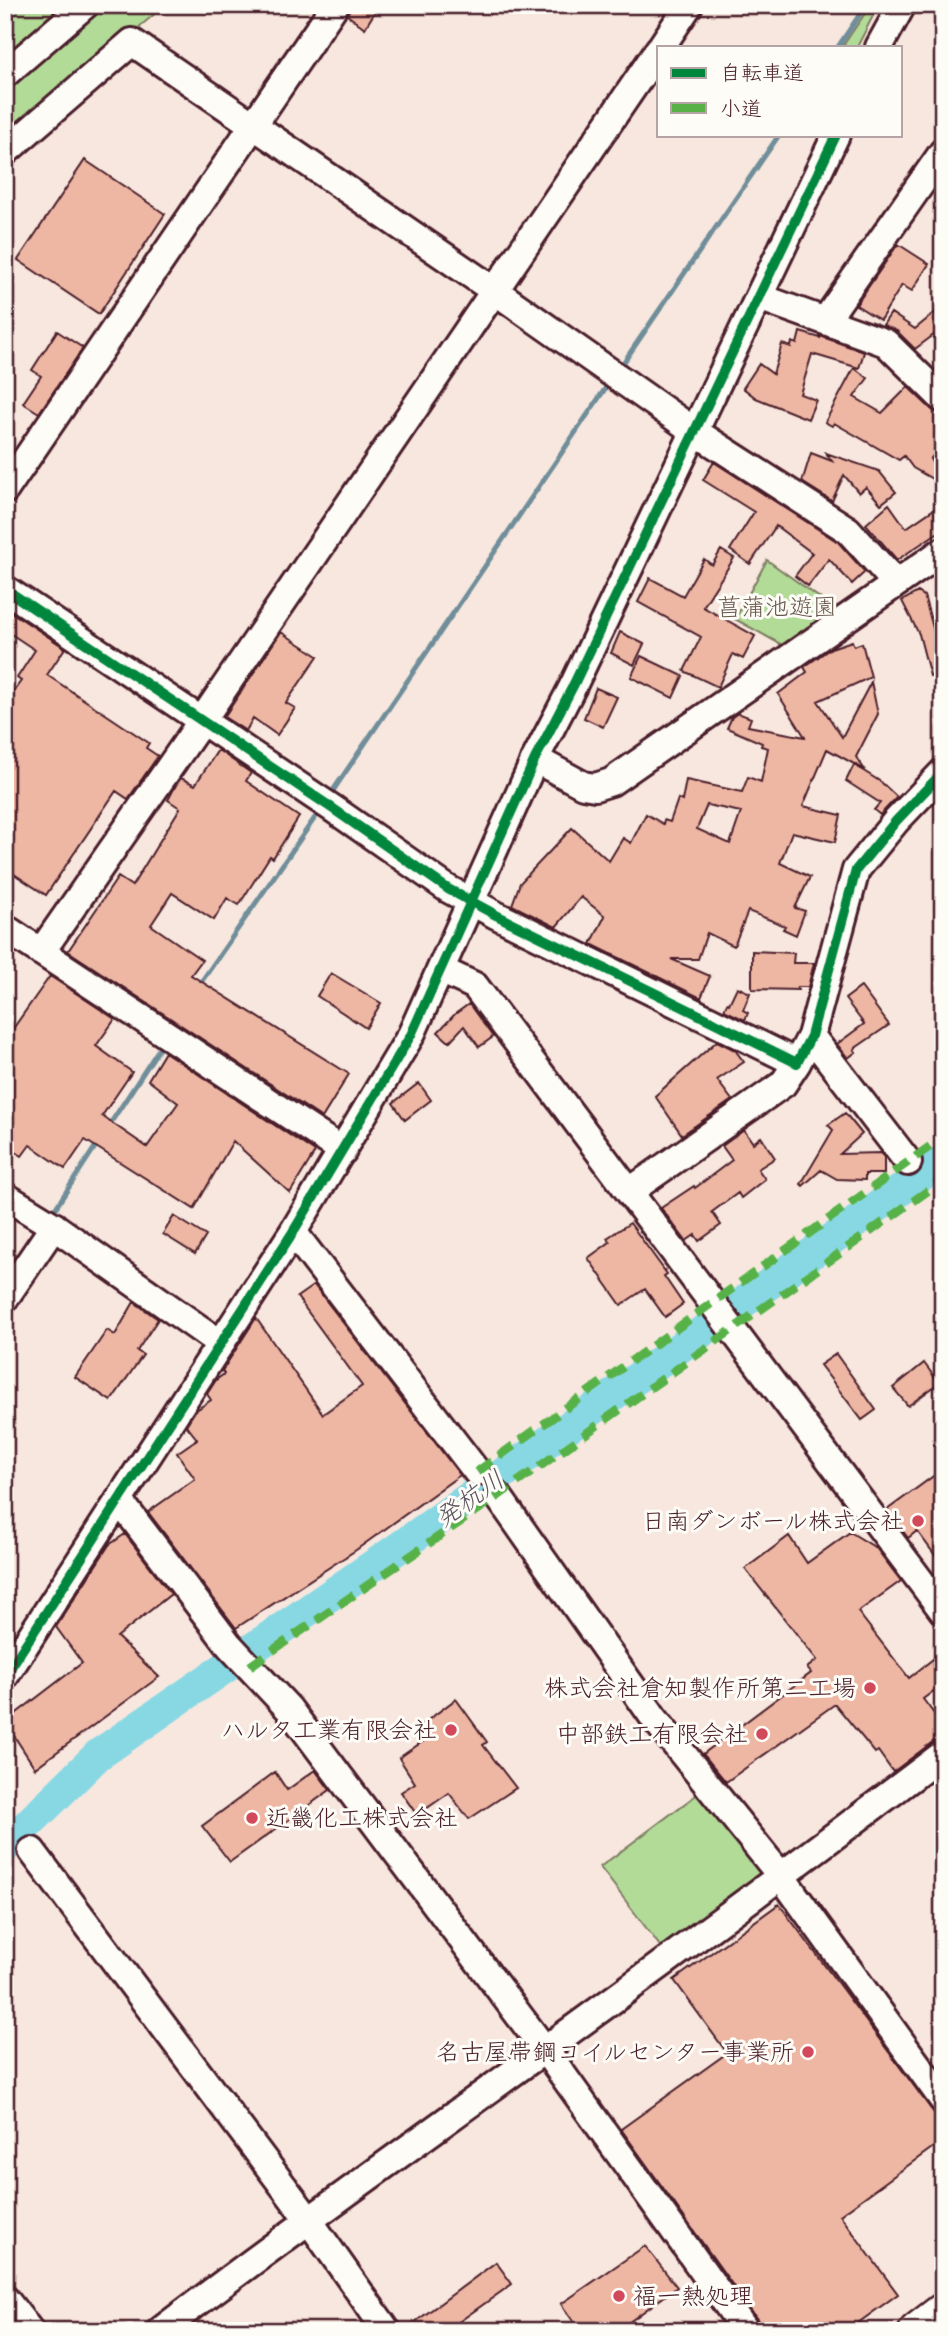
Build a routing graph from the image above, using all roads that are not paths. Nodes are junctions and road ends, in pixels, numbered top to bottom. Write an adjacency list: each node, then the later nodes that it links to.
1 (85, 5): 8 (street)
2 (335, 5): 9 (street)
3 (689, 5): 5 (street)
4 (902, 5): 6 (street)
5 (661, 46)
6 (880, 46)
7 (657, 52): 13 (street)
8 (5, 74)
9 (253, 126): 11 (street); 13 (street); 18 (street)
10 (836, 136): 14 (street)
11 (5, 152)
12 (943, 152): 15 (street)
13 (495, 291): 17 (street); 22 (street)
14 (758, 297): 15 (street); 17 (street)
15 (825, 321): 16 (street)
16 (943, 400)
17 (694, 431): 20 (street); 23 (street)
18 (5, 490)
19 (943, 551): 20 (street)
20 (895, 582): 23 (street)
21 (5, 589): 22 (street)
22 (201, 722): 25 (street); 27 (street)
23 (535, 759): 25 (street)
24 (943, 772): 29 (street)
25 (471, 900): 28 (street); 30 (street)
26 (5, 928): 27 (street)
27 (40, 952): 31 (street)
28 (441, 970): 31 (street); 33 (street)
29 (811, 1036): 30 (street); 32 (street)
30 (797, 1063): 33 (street)
31 (343, 1151): 36 (street)
32 (908, 1162)
33 (630, 1191): 42 (street)
34 (5, 1196): 35 (street)
35 (48, 1223): 37 (street); 38 (street)
36 (293, 1232): 38 (street); 39 (street)
37 (5, 1298)
38 (221, 1344): 41 (street)
39 (477, 1472)
40 (498, 1496): 47 (street)
41 (119, 1500): 43 (street); 48 (street)
42 (943, 1611)
43 (14, 1643): 44 (street)
44 (5, 1676)
45 (943, 1754): 47 (street)
46 (32, 1852): 50 (street)
47 (781, 1877): 48 (street); 49 (street)
48 (545, 2050): 50 (street); 56 (street)
49 (943, 2100)
50 (308, 2219): 54 (street); 55 (street)
51 (5, 2299): 53 (street)
52 (943, 2311): 57 (main road)
53 (30, 2331)
54 (160, 2331)
55 (387, 2331)
56 (746, 2331)
57 (917, 2331)

